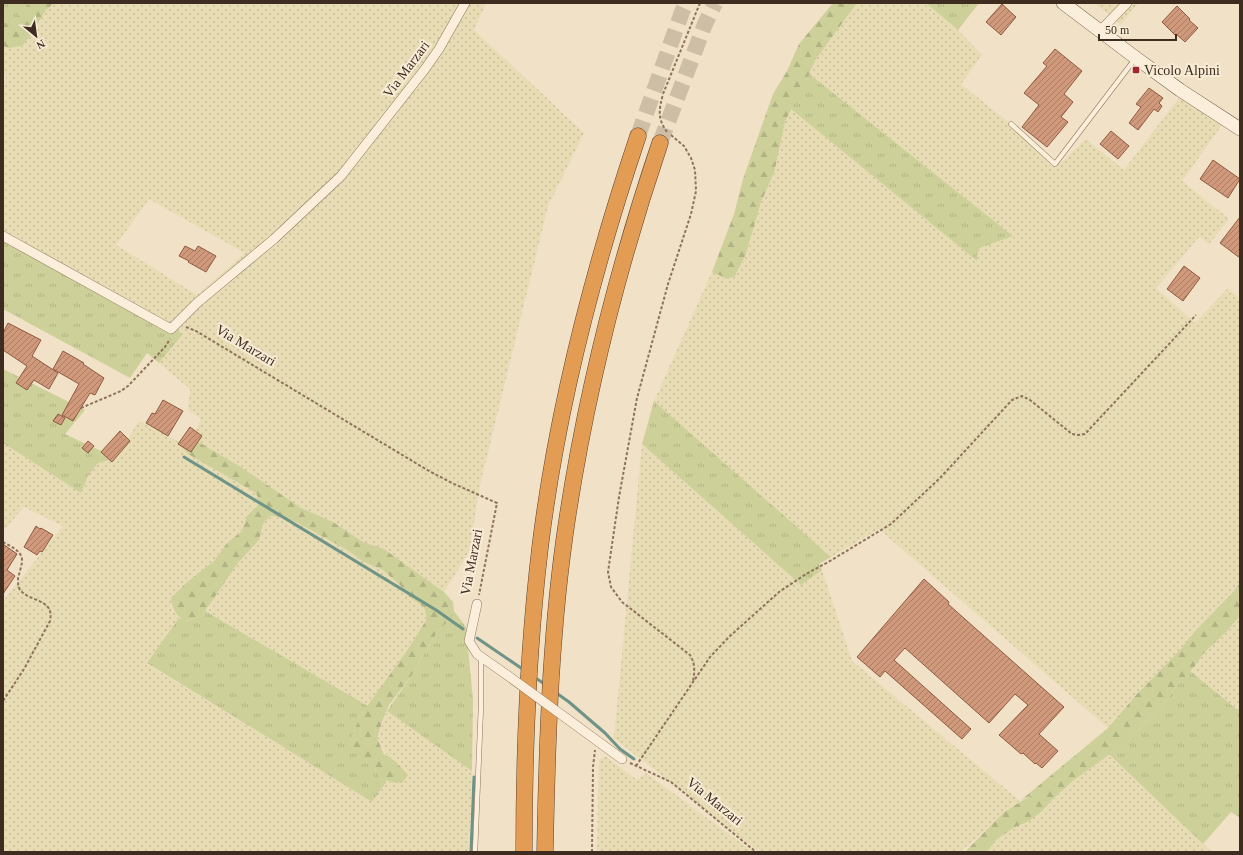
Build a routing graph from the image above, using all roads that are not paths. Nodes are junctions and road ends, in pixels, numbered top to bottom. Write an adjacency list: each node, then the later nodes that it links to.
1 (465, 3): 10 (street, Via Marzari)
2 (1063, 3): 4 (main road)
3 (1127, 3): 4 (street)
4 (1099, 32): 5 (main road)
5 (1136, 58): 6 (lane); 7 (main road)
6 (1011, 124)
7 (1240, 129)
8 (638, 136): 15 (highway)
9 (660, 144): 16 (highway)
10 (3, 236)
11 (478, 604): 12 (street, Via Marzari)
12 (481, 657): 13 (street, Via Marzari, bridge); 14 (lane)
13 (622, 759)
14 (475, 852)
15 (524, 852)
16 (545, 852)

